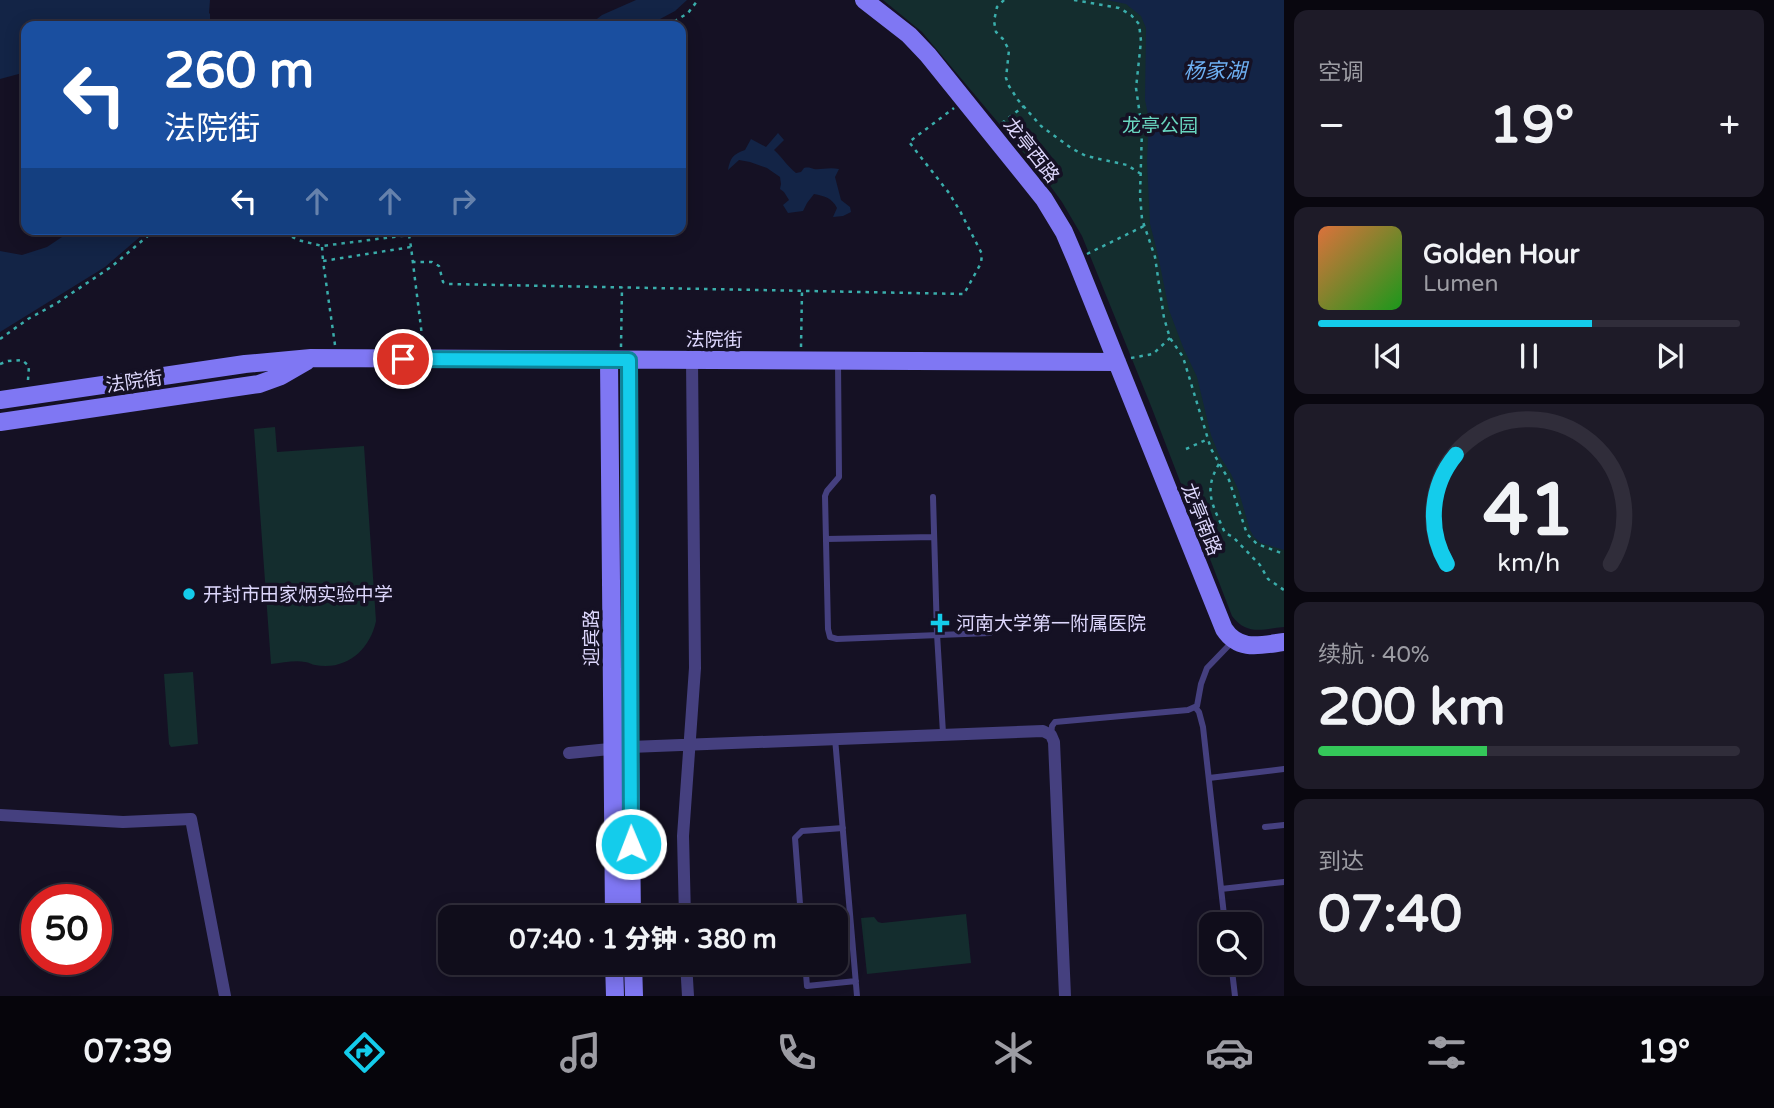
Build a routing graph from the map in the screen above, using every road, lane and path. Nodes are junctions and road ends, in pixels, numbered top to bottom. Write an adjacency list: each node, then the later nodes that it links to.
1 (698, 0): 5 (path)
2 (864, 0): 6 (street, 龙亭西路)
3 (1004, 0): 7 (path)
4 (1074, 0): 9 (path)
5 (675, 21)
6 (965, 100): 8 (street, 龙亭西路); 20 (path)
7 (1024, 106): 8 (path); 9 (path)
8 (990, 131): 16 (street, 龙亭西路)
9 (1141, 174): 10 (path)
10 (1144, 226): 16 (path); 21 (path)
11 (149, 235): 22 (path)
12 (288, 235): 14 (path)
13 (409, 235): 14 (path); 15 (path)
14 (322, 246): 17 (path)
15 (411, 247): 17 (path); 18 (path)
16 (1076, 260): 30 (street, 龙亭西路)
17 (323, 261): 24 (path)
18 (412, 262): 19 (path); 25 (path)
19 (622, 287): 20 (path); 26 (path)
20 (802, 291): 28 (path)
21 (1170, 338): 30 (path); 34 (path)
22 (0, 339)
23 (311, 358): 24 (street, 法院街); 32 (street, 法院街); 33 (street, 法院街)
24 (337, 358): 25 (street, 法院街)
25 (425, 359): 26 (street, 法院街)
26 (620, 360): 27 (street, 法院街); 51 (street, 迎宾路)
27 (692, 360): 28 (street, 法院街); 50 (street)
28 (801, 360): 29 (street, 法院街)
29 (838, 360): 30 (street, 法院街); 39 (lane)
30 (1117, 362): 44 (street, 龙亭南路)
31 (0, 364): 32 (path)
32 (14, 398)
33 (0, 422)
34 (1208, 439): 35 (path); 36 (path)
35 (1186, 449)
36 (1219, 463): 40 (path); 41 (path)
37 (933, 497): 38 (lane)
38 (934, 537): 39 (lane); 43 (lane)
39 (826, 539): 43 (lane)
40 (1284, 554)
41 (1284, 590)
42 (990, 633): 43 (lane)
43 (937, 634): 47 (lane)
44 (1233, 641): 45 (street); 46 (lane)
45 (1284, 642)
46 (1195, 707): 48 (lane); 54 (lane)
47 (943, 733): 48 (street); 49 (street)
48 (1051, 735): 77 (street)
49 (835, 738): 50 (street); 58 (lane)
50 (689, 745): 51 (street); 63 (street)
51 (621, 748): 52 (street); 61 (street, 迎宾路); 62 (street, 迎宾路)
52 (569, 753)
53 (1284, 769): 54 (lane)
54 (1209, 778): 60 (lane)
55 (0, 815): 72 (street)
56 (1284, 825): 57 (lane)
57 (1265, 827)
58 (843, 828): 64 (lane); 71 (lane)
59 (1284, 882): 60 (lane)
60 (1221, 889): 65 (lane)
61 (614, 905)
62 (631, 905)
63 (685, 905)
64 (800, 905)
65 (1224, 912)
66 (614, 975): 73 (street)
67 (633, 975): 74 (street)
68 (687, 975): 75 (street)
69 (806, 975): 71 (lane)
70 (1232, 975): 78 (lane)
71 (856, 982): 76 (lane)
72 (225, 996)
73 (615, 996)
74 (634, 996)
75 (688, 996)
76 (857, 996)
77 (1065, 996)
78 (1235, 996)

